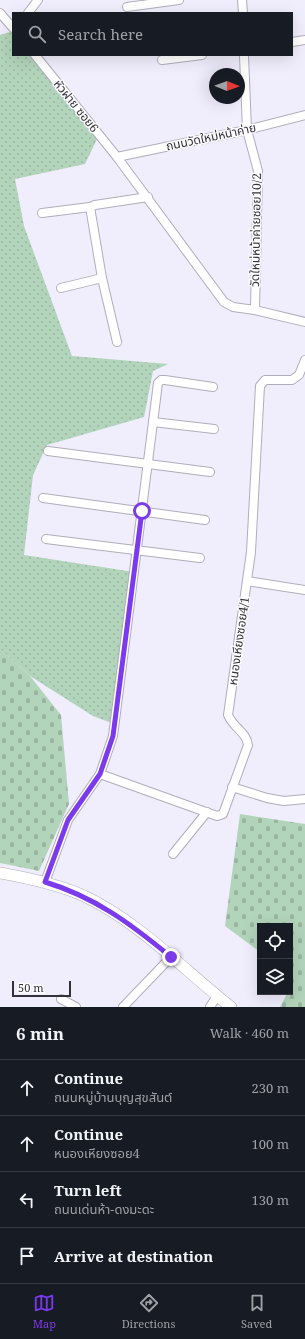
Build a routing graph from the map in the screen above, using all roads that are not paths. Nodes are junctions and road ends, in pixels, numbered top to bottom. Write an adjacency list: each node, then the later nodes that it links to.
1 (38, 0): 5 (street)
2 (179, 0): 4 (street)
3 (242, 0): 6 (street)
4 (127, 7)
5 (29, 12)
6 (243, 12)
7 (0, 13): 8 (street)
8 (12, 27)
9 (305, 40): 10 (street)
10 (293, 42)
11 (36, 56): 17 (street, หัวฝาย ซอย6)
12 (194, 56): 14 (street)
13 (244, 56): 16 (street, วัดใหม่หน้าค่ายซอย10/2)
14 (162, 60)
15 (305, 115): 16 (street, ถนนวัดใหม่หน้าค่าย)
16 (247, 130): 17 (street, ถนนวัดใหม่หน้าค่าย); 23 (street, วัดใหม่หน้าค่ายซอย10/2)
17 (117, 157): 18 (street, หัวฝาย ซอย6)
18 (148, 197): 19 (street); 23 (street, หัวฝาย ซอย6)
19 (90, 207): 20 (street); 21 (street)
20 (42, 212)
21 (102, 278): 22 (street); 25 (street)
22 (61, 288)
23 (255, 310): 24 (street, หัวฝาย ซอย6)
24 (305, 322)
25 (117, 342)
26 (305, 360): 39 (street, หนองเหียงซอย4/1)
27 (213, 387): 28 (street)
28 (153, 422): 29 (street); 31 (street)
29 (214, 429)
30 (48, 451): 31 (street)
31 (148, 464): 32 (street); 34 (street)
32 (210, 472)
33 (43, 498): 34 (street)
34 (142, 511): 35 (street); 37 (street)
35 (205, 520)
36 (46, 539): 37 (street)
37 (136, 551): 38 (street); 41 (street)
38 (200, 558)
39 (247, 582): 40 (street); 42 (street, หนองเหียงซอย4/1)
40 (305, 590)
41 (100, 774): 44 (street, หนองเหียงซอย4/1); 47 (street)
42 (232, 787): 43 (street); 44 (street, หนองเหียงซอย4/1)
43 (305, 799)
44 (207, 812): 45 (street)
45 (173, 854)
46 (0, 873): 47 (main road)
47 (45, 882): 48 (main road)
48 (171, 957): 49 (main road); 52 (street)
49 (216, 996): 53 (street); 54 (main road)
50 (61, 999): 51 (street)
51 (76, 1007)
52 (123, 1007)
53 (210, 1007)
54 (231, 1007)

